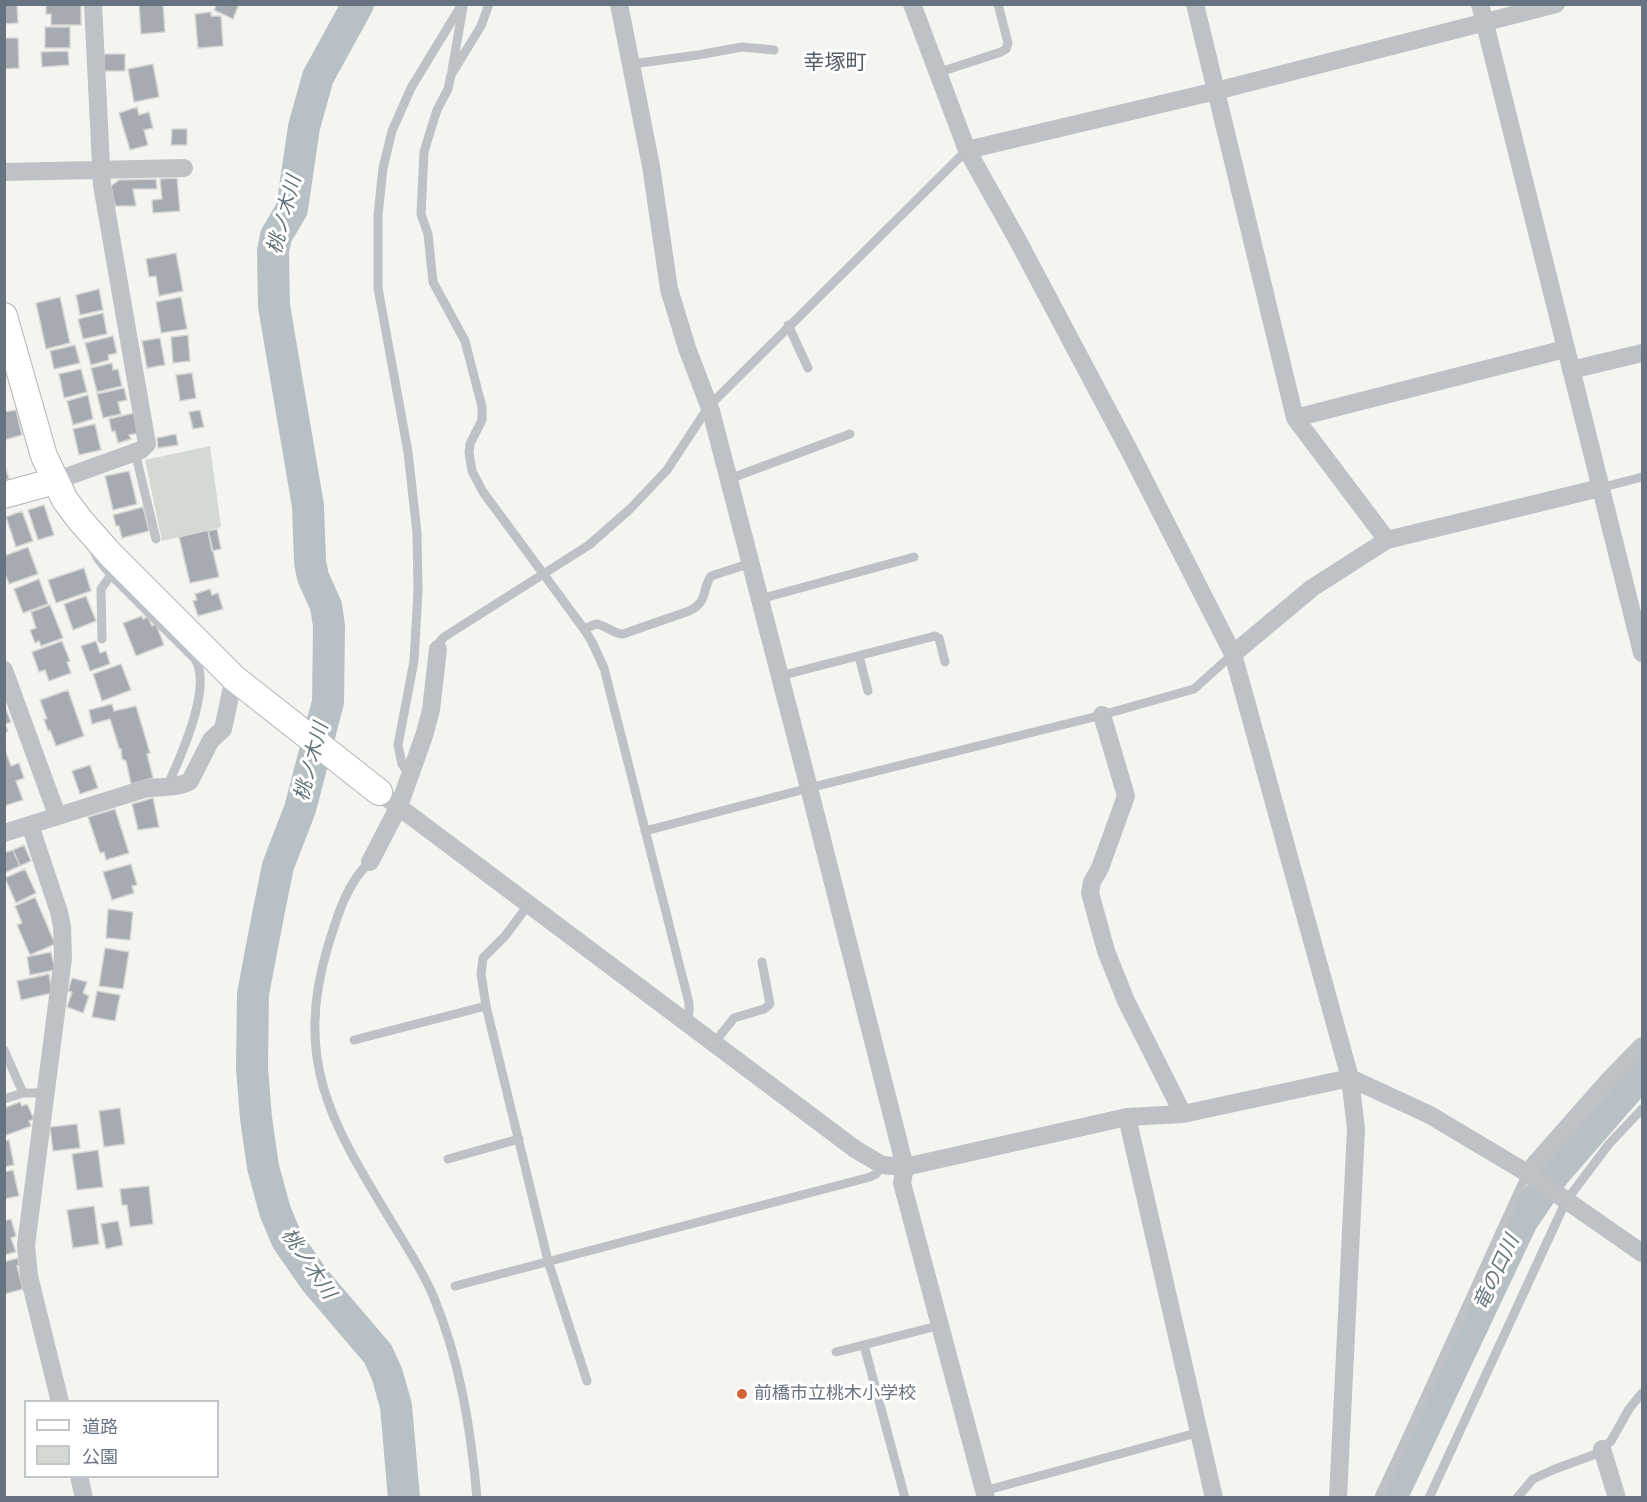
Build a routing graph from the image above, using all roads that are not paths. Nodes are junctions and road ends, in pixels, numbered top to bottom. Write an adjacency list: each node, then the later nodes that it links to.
1 (93, 4): 18 (street)
2 (463, 4): 14 (lane); 55 (lane)
3 (489, 4): 14 (lane)
4 (619, 4): 12 (street)
5 (912, 4): 13 (street)
6 (998, 4): 13 (lane)
7 (1195, 4): 15 (street)
8 (1480, 4): 10 (street)
9 (1556, 4): 10 (street)
10 (1485, 23): 15 (street); 22 (street)
11 (774, 50): 12 (lane)
12 (632, 64): 26 (street)
13 (937, 73): 16 (street)
14 (452, 75): 41 (lane)
15 (1216, 91): 16 (street); 27 (street)
16 (967, 150): 21 (lane); 47 (street)
17 (184, 168): 18 (street)
18 (100, 170): 19 (street); 29 (street)
19 (4, 172)
20 (4, 316): 32 (street)
21 (788, 325): 24 (lane); 26 (lane)
22 (1565, 349): 25 (street); 27 (street)
23 (1642, 353): 25 (street)
24 (808, 368)
25 (1570, 370): 33 (street)
26 (709, 406): 31 (street); 41 (lane)
27 (1295, 418): 37 (street)
28 (849, 434): 31 (lane)
29 (135, 452): 32 (street); 36 (lane)
30 (1642, 477): 33 (lane)
31 (729, 479): 39 (street)
32 (55, 481): 34 (street); 35 (street)
33 (1600, 488): 37 (street); 46 (street)
34 (4, 495)
35 (90, 533): 40 (lane); 52 (street)
36 (156, 539)
37 (1387, 540): 47 (street)
38 (914, 557): 42 (lane)
39 (751, 563): 42 (street); 43 (lane)
40 (111, 575): 44 (lane); 56 (lane)
41 (543, 576): 43 (lane); 45 (lane)
42 (760, 598): 51 (street)
43 (584, 629): 61 (lane)
44 (102, 639)
45 (438, 649): 55 (street)
46 (1642, 653)
47 (1233, 654): 54 (lane); 72 (street)
48 (859, 656): 49 (lane); 51 (lane); 53 (lane)
49 (945, 662)
50 (4, 670): 59 (street)
51 (780, 676): 57 (street)
52 (239, 682): 56 (street); 58 (street)
53 (868, 691)
54 (1102, 715): 57 (lane); 77 (street)
55 (410, 776): 58 (street)
56 (166, 787): 59 (street)
57 (809, 788): 61 (lane); 82 (street)
58 (389, 799): 63 (street); 64 (street)
59 (57, 816): 60 (street)
60 (30, 825): 62 (street); 73 (street)
61 (645, 831): 67 (lane)
62 (4, 833)
63 (370, 862): 99 (lane)
64 (529, 904): 66 (lane); 67 (street)
65 (762, 962): 69 (lane)
66 (486, 1006): 68 (lane); 79 (lane)
67 (685, 1021): 69 (street)
68 (354, 1040)
69 (714, 1043): 81 (street)
70 (1642, 1046): 83 (street)
71 (4, 1050): 74 (lane)
72 (1350, 1078): 77 (street); 83 (street); 102 (street)
73 (45, 1093): 74 (lane); 93 (street)
74 (23, 1094): 75 (lane)
75 (4, 1099)
76 (1642, 1109): 84 (lane)
77 (1183, 1114): 78 (street)
78 (1126, 1117): 82 (street); 94 (street)
79 (519, 1139): 80 (lane); 86 (lane)
80 (448, 1159)
81 (882, 1165): 82 (street); 86 (lane)
82 (905, 1167): 88 (street)
83 (1527, 1173): 84 (street); 103 (lane)
84 (1566, 1201): 85 (street); 104 (lane)
85 (1642, 1253)
86 (548, 1261): 87 (lane); 91 (lane)
87 (454, 1286)
88 (940, 1325): 89 (lane); 97 (street)
89 (864, 1345): 90 (lane); 100 (lane)
90 (836, 1352)
91 (587, 1381)
92 (1642, 1393): 95 (lane)
93 (60, 1400)
94 (1200, 1432): 97 (lane); 101 (street)
95 (1602, 1449): 105 (lane); 106 (street)
96 (79, 1478): 98 (street)
97 (985, 1494)
98 (84, 1497)
99 (477, 1497)
100 (905, 1497)
101 (1214, 1497)
102 (1338, 1497)
103 (1379, 1497)
104 (1429, 1497)
105 (1517, 1497)
106 (1617, 1497)

